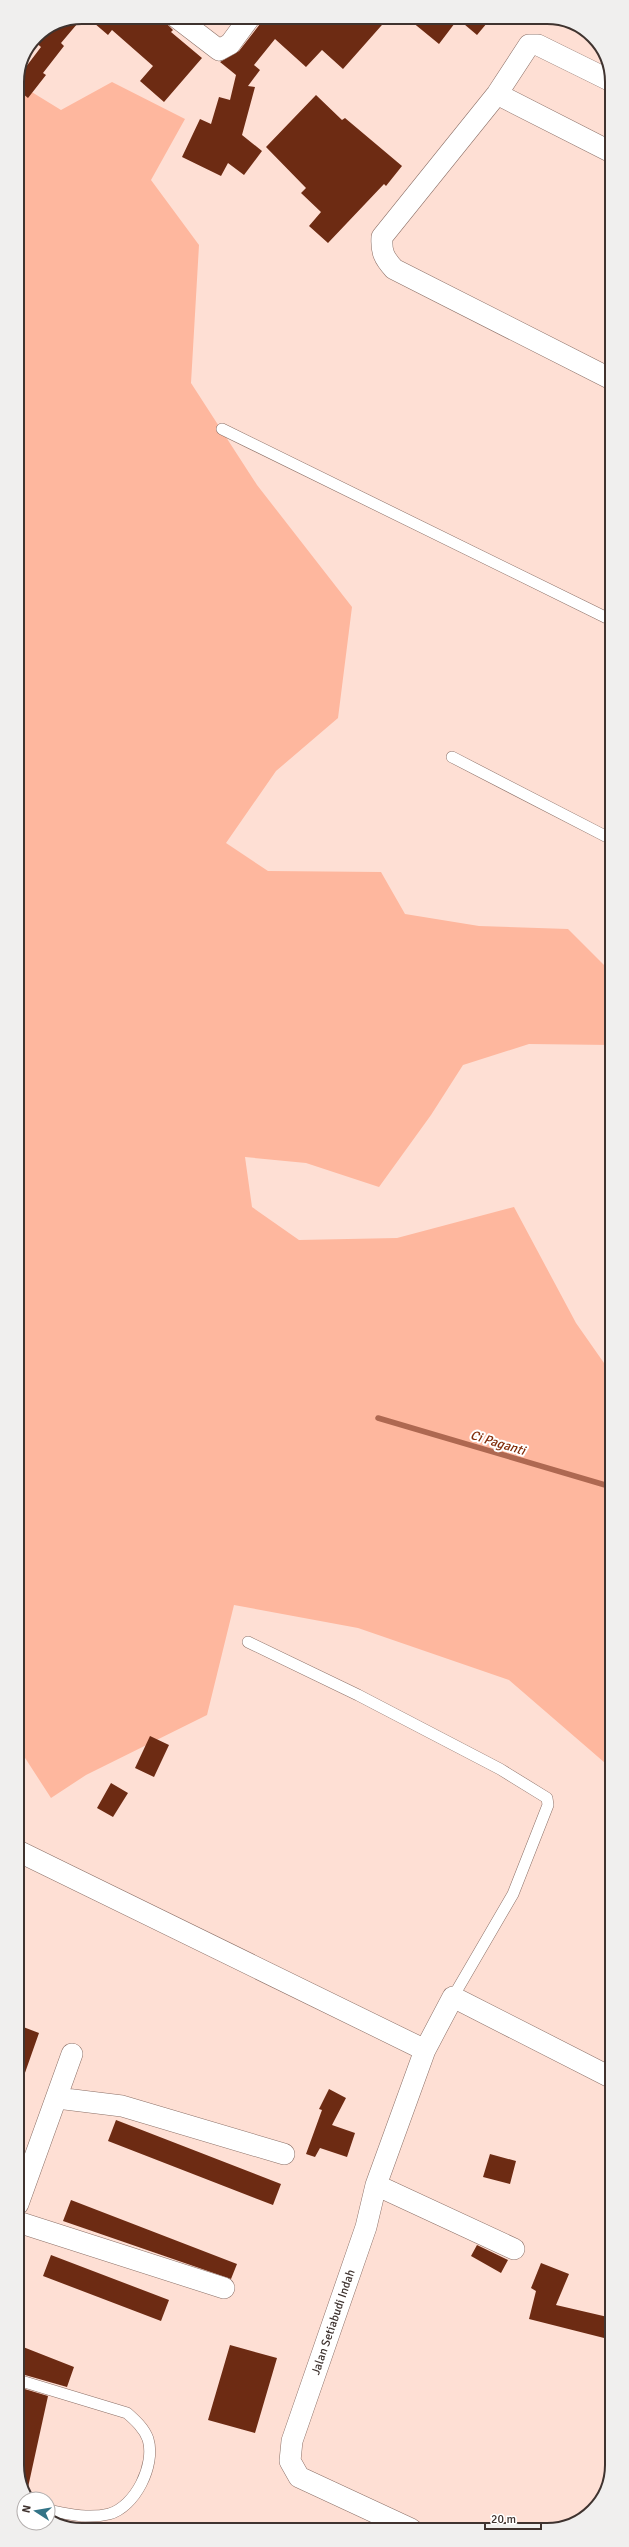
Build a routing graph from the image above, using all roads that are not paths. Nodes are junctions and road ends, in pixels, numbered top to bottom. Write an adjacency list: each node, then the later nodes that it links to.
1 (185, 24): 2 (street)
2 (245, 24)
3 (605, 78): 4 (street)
4 (497, 94): 5 (street); 6 (street)
5 (605, 149)
6 (605, 376)
7 (222, 429): 8 (lane)
8 (605, 617)
9 (452, 757): 10 (lane)
10 (605, 836)
11 (248, 1642): 13 (lane)
12 (24, 1854): 14 (street)
13 (453, 1997): 14 (street, Jalan Setiabudi Indah); 16 (street)
14 (425, 2050): 19 (street, Jalan Setiabudi Indah)
15 (72, 2054): 17 (street)
16 (605, 2074)
17 (57, 2098): 18 (street); 20 (street)
18 (284, 2154)
19 (376, 2185): 22 (street); 26 (street, Jalan Setiabudi Indah)
20 (24, 2188)
21 (24, 2224): 23 (street)
22 (514, 2249)
23 (224, 2288)
24 (24, 2382): 25 (lane)
25 (56, 2511)
26 (398, 2523)

